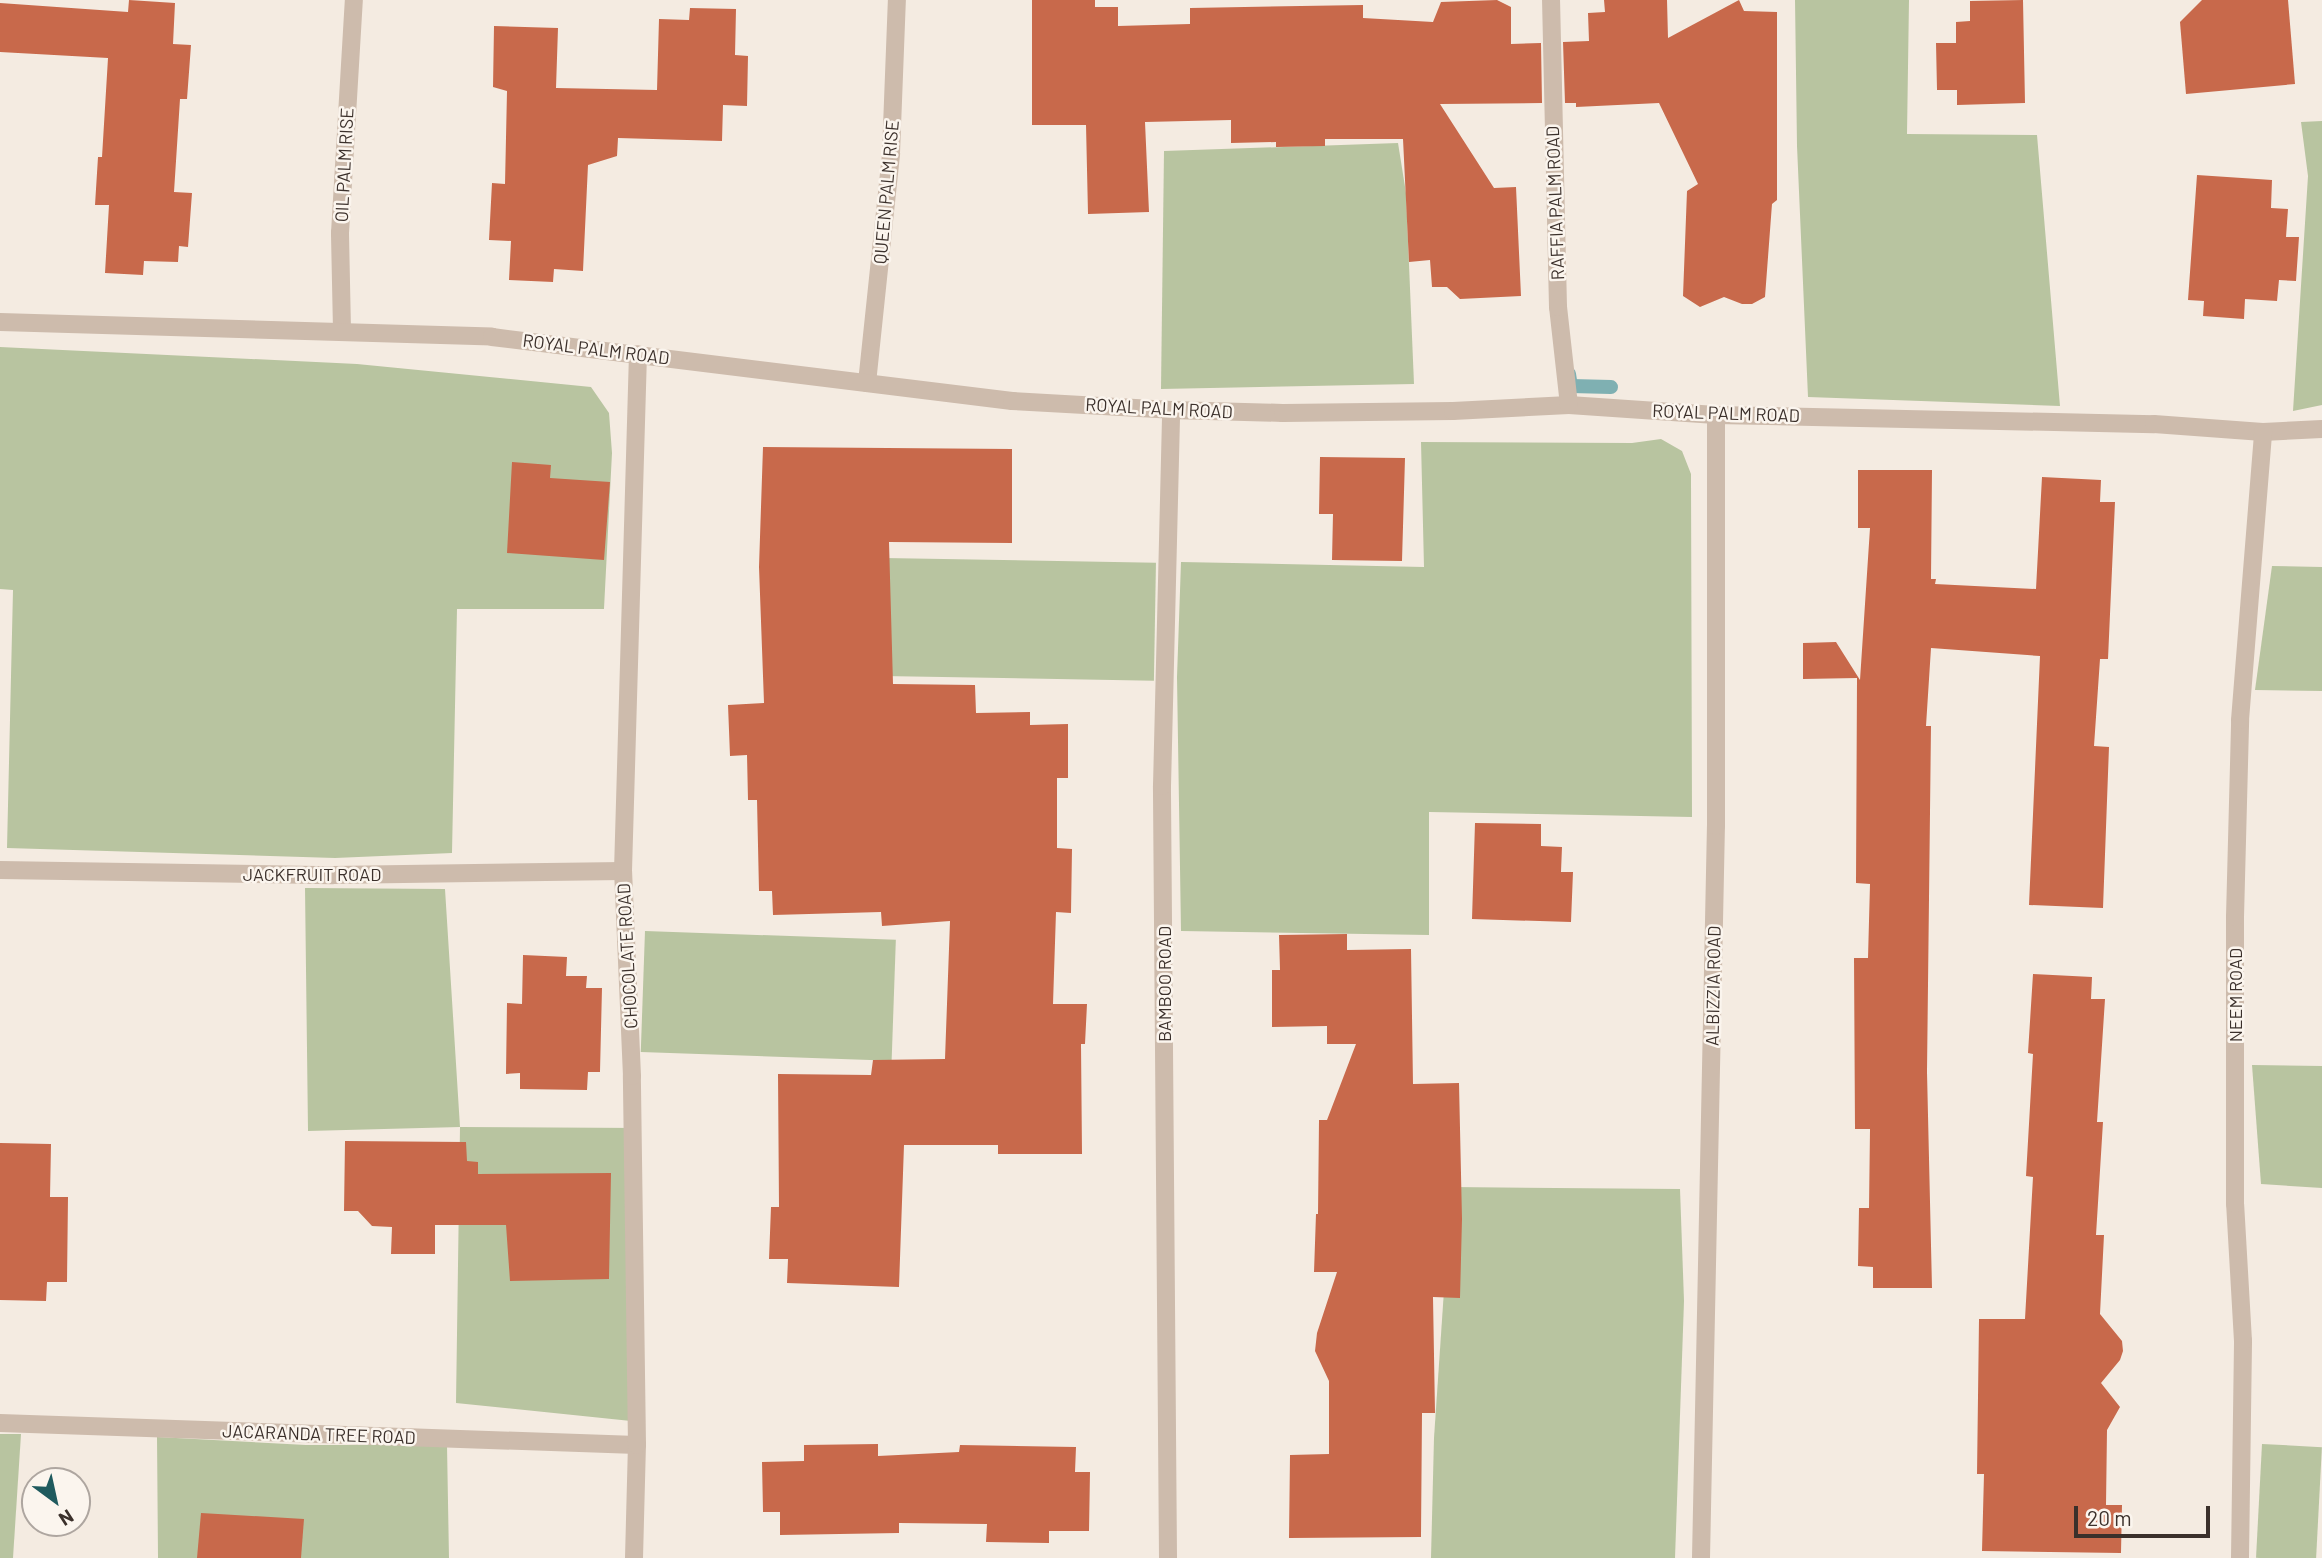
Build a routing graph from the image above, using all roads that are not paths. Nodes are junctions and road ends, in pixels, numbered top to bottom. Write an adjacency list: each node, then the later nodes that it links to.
1 (354, 0): 5 (street, OIL PALM RISE)
2 (897, 0): 7 (street, QUEEN PALM RISE)
3 (1550, 0): 8 (street, RAFFIA PALM ROAD)
4 (0, 322): 5 (street, ROYAL PALM ROAD)
5 (342, 330): 6 (street, ROYAL PALM ROAD)
6 (638, 354): 7 (street, ROYAL PALM ROAD); 14 (street, CHOCOLATE ROAD)
7 (867, 383): 9 (street, ROYAL PALM ROAD)
8 (1569, 405): 9 (street, ROYAL PALM ROAD); 10 (street, ROYAL PALM ROAD)
9 (1171, 410): 18 (street, BAMBOO ROAD)
10 (1716, 415): 12 (street, ROYAL PALM ROAD); 19 (street, ALBIZZIA ROAD)
11 (2322, 429): 12 (street, ROYAL PALM ROAD)
12 (2263, 432): 20 (street, NEEM ROAD)
13 (0, 870): 14 (street, JACKFRUIT ROAD)
14 (623, 871): 16 (street, CHOCOLATE ROAD)
15 (0, 1423): 16 (street, JACARANDA TREE ROAD)
16 (638, 1445): 17 (street, CHOCOLATE ROAD)
17 (634, 1558)
18 (1168, 1558)
19 (1701, 1558)
20 (2240, 1558)

